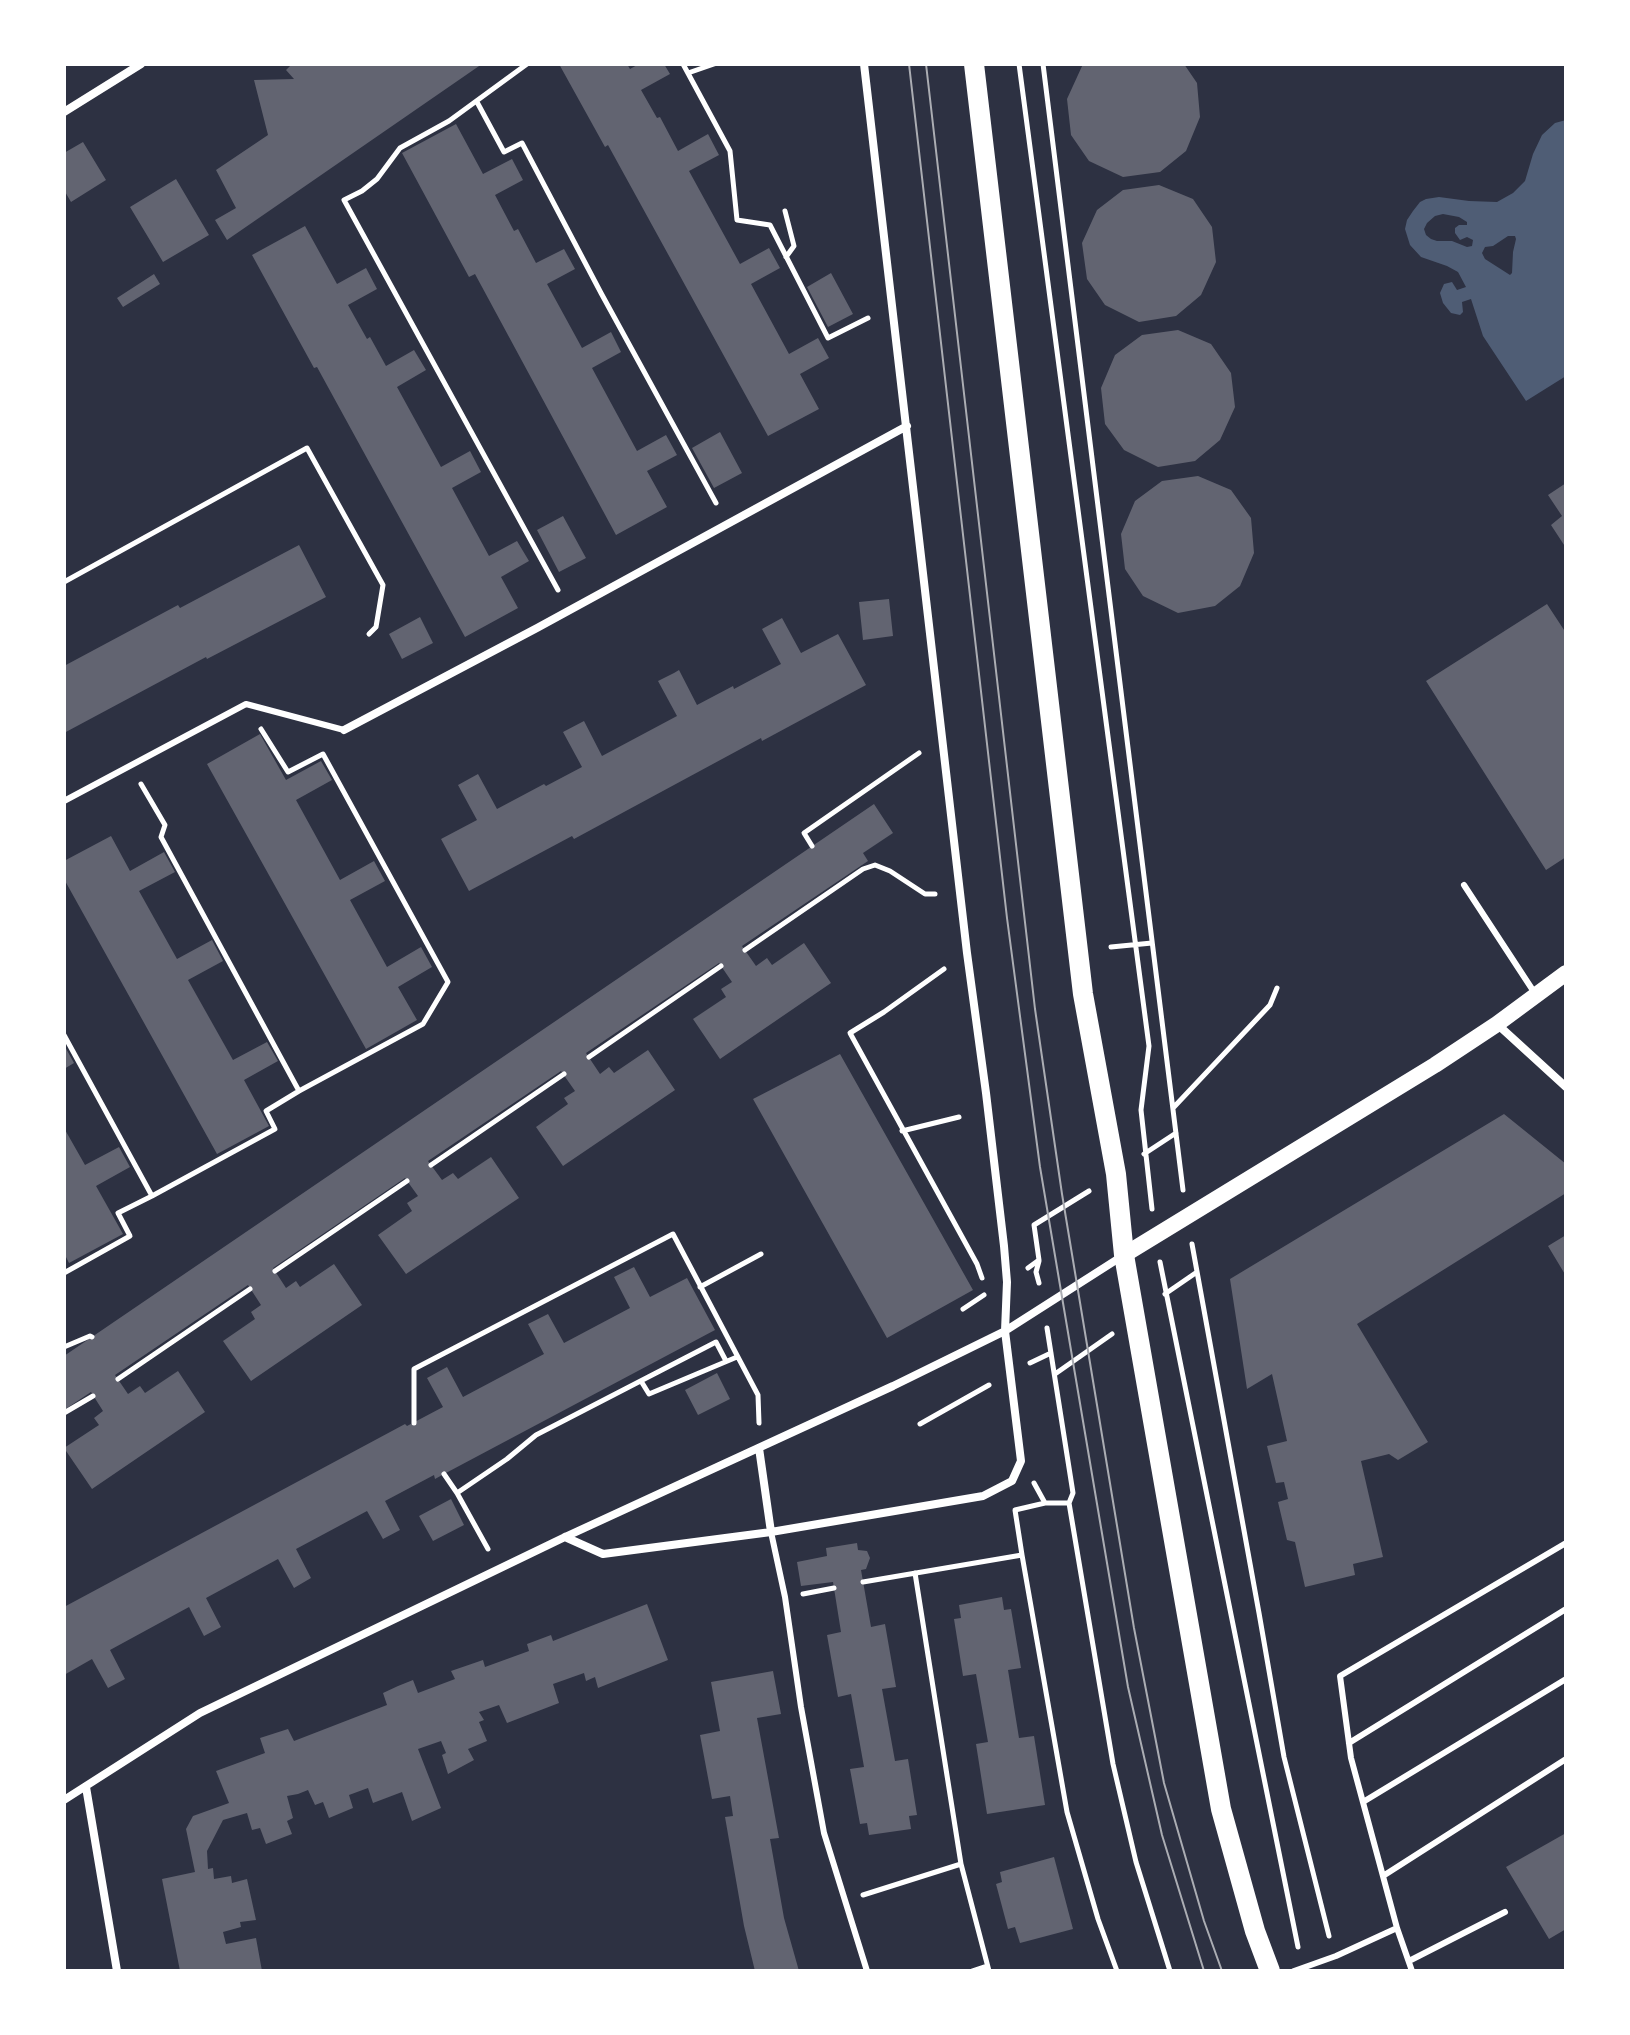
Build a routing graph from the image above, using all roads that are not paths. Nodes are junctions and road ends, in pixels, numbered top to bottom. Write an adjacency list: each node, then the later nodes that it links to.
1 (141, 64): 4 (street)
2 (864, 64): 5 (street)
3 (974, 64): 13 (main road)
4 (64, 112)
5 (907, 426): 6 (street); 14 (street)
6 (344, 730): 7 (lane)
7 (64, 801)
8 (1464, 885): 10 (lane)
9 (1566, 973): 10 (main road)
10 (1536, 995): 11 (main road)
11 (1497, 1024): 12 (street); 13 (main road)
12 (1566, 1087)
13 (1124, 1255): 14 (street); 32 (main road)
14 (1005, 1331): 15 (street); 16 (street)
15 (759, 1448): 16 (street); 17 (street)
16 (771, 1532): 17 (street); 31 (lane)
17 (565, 1537): 23 (street)
18 (1566, 1543): 21 (lane)
19 (1566, 1609): 21 (lane)
20 (1566, 1679): 25 (lane)
21 (1349, 1743): 25 (lane)
22 (1566, 1759): 26 (lane)
23 (86, 1787): 24 (street); 30 (street)
24 (64, 1800)
25 (1363, 1802): 26 (lane)
26 (1383, 1876): 28 (lane)
27 (1505, 1912): 29 (lane)
28 (1397, 1928): 29 (lane); 33 (lane)
29 (1409, 1961): 34 (lane)
30 (117, 1971)
31 (867, 1971)
32 (1270, 1971)
33 (1294, 1971)
34 (1412, 1971)

